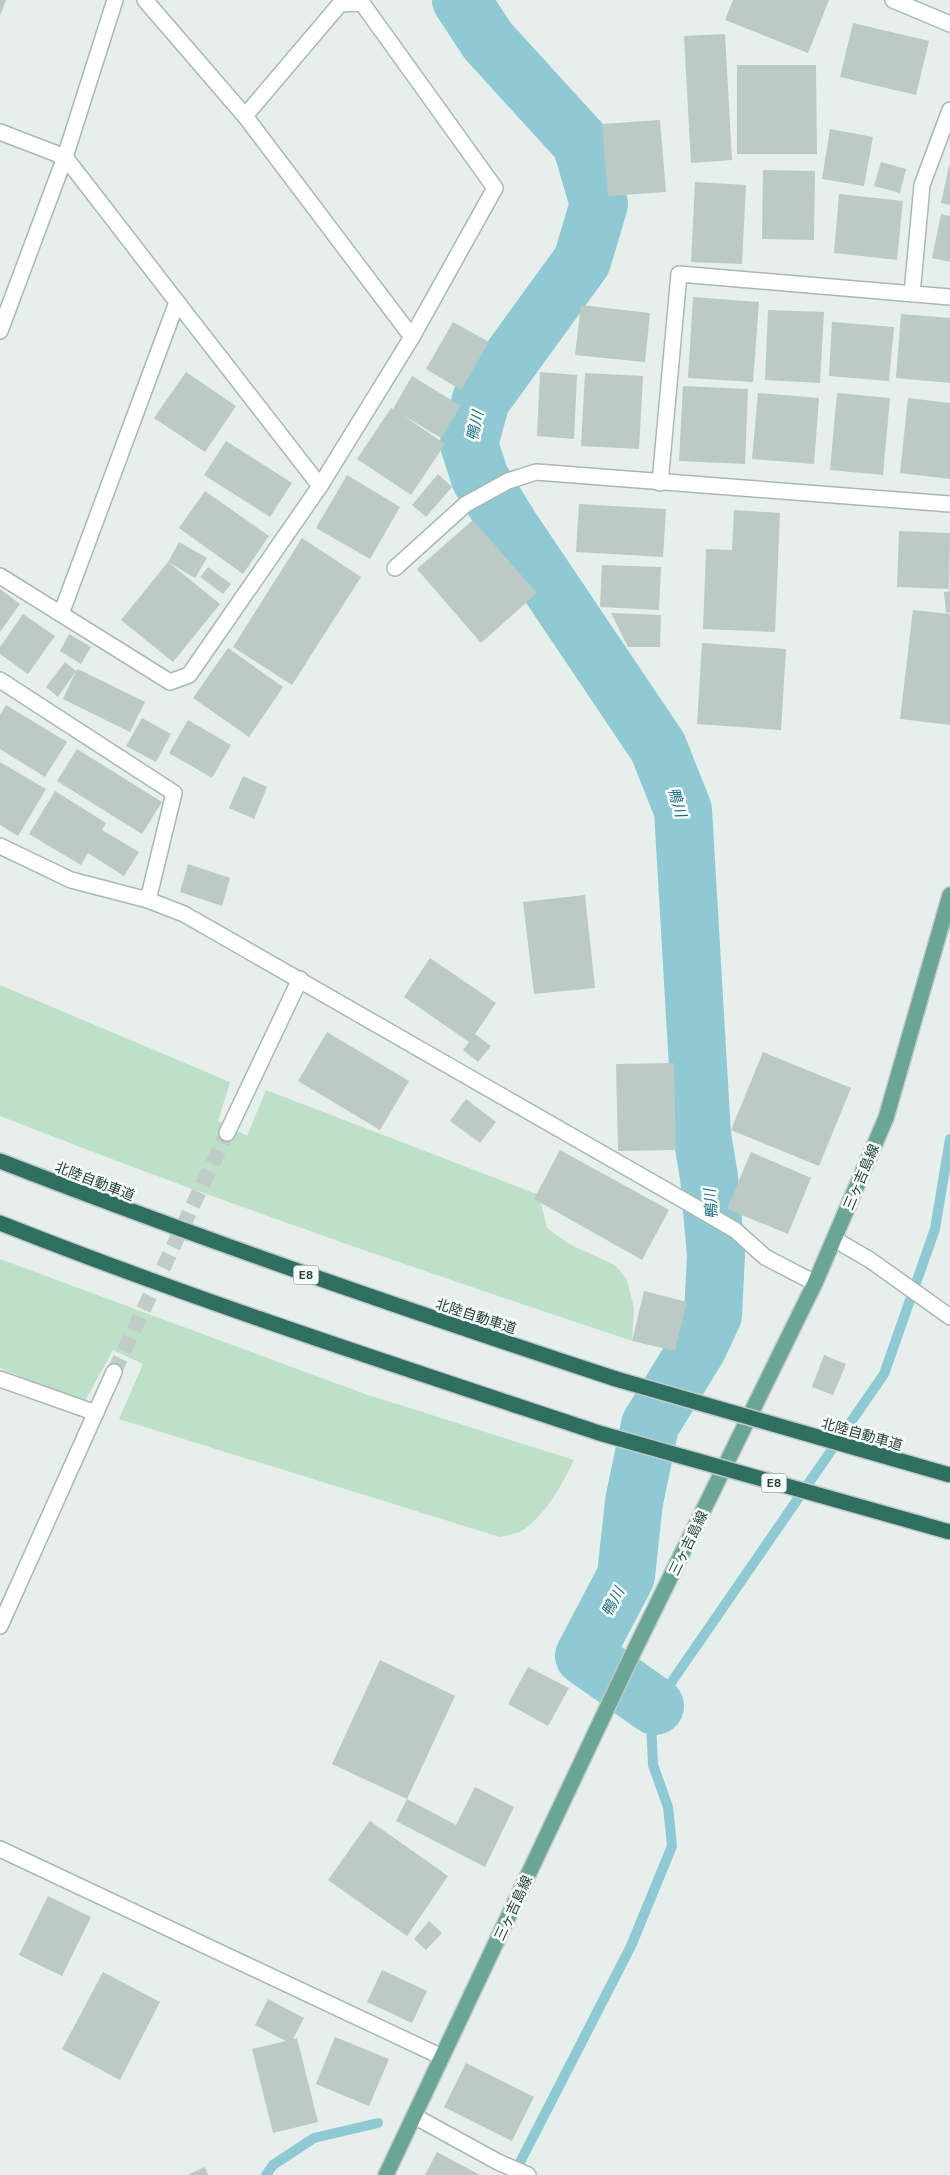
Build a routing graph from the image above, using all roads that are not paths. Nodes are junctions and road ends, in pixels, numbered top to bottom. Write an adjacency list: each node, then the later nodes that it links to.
1 (116, 0): 8 (street)
2 (145, 0): 6 (street)
3 (893, 0): 4 (street)
4 (950, 24)
5 (950, 110): 9 (street)
6 (245, 116): 13 (street); 13 (street)
7 (0, 132): 8 (street)
8 (64, 157): 11 (street); 12 (street)
9 (912, 294): 10 (street); 14 (street)
10 (950, 297)
11 (177, 302): 15 (street); 19 (street)
12 (0, 330)
13 (412, 337): 15 (street)
14 (660, 483): 16 (street); 17 (street)
15 (320, 486): 19 (street)
16 (950, 504)
17 (395, 568)
18 (0, 576): 19 (street)
19 (61, 614)
20 (0, 680): 23 (street)
21 (0, 846): 23 (street)
22 (950, 896): 28 (main road, 三ヶ吉島線)
23 (148, 900): 24 (street)
24 (300, 979): 25 (street); 29 (street)
25 (227, 1133)
26 (0, 1161): 34 (highway, 北陸自動車道 / E8, bridge)
27 (0, 1223): 35 (highway, E8, bridge)
28 (834, 1239): 29 (main road, 三ヶ吉島線); 30 (street)
29 (816, 1283): 38 (main road, 三ヶ吉島線)
30 (950, 1317)
31 (114, 1372): 33 (street)
32 (0, 1378): 33 (street)
33 (96, 1413): 36 (street)
34 (950, 1475)
35 (950, 1532)
36 (0, 1626)
37 (0, 1849): 38 (street)
38 (442, 2057): 39 (main road, 三ヶ吉島線)
39 (414, 2116): 40 (main road, 三ヶ吉島線); 41 (street)
40 (386, 2175)
41 (528, 2175)

